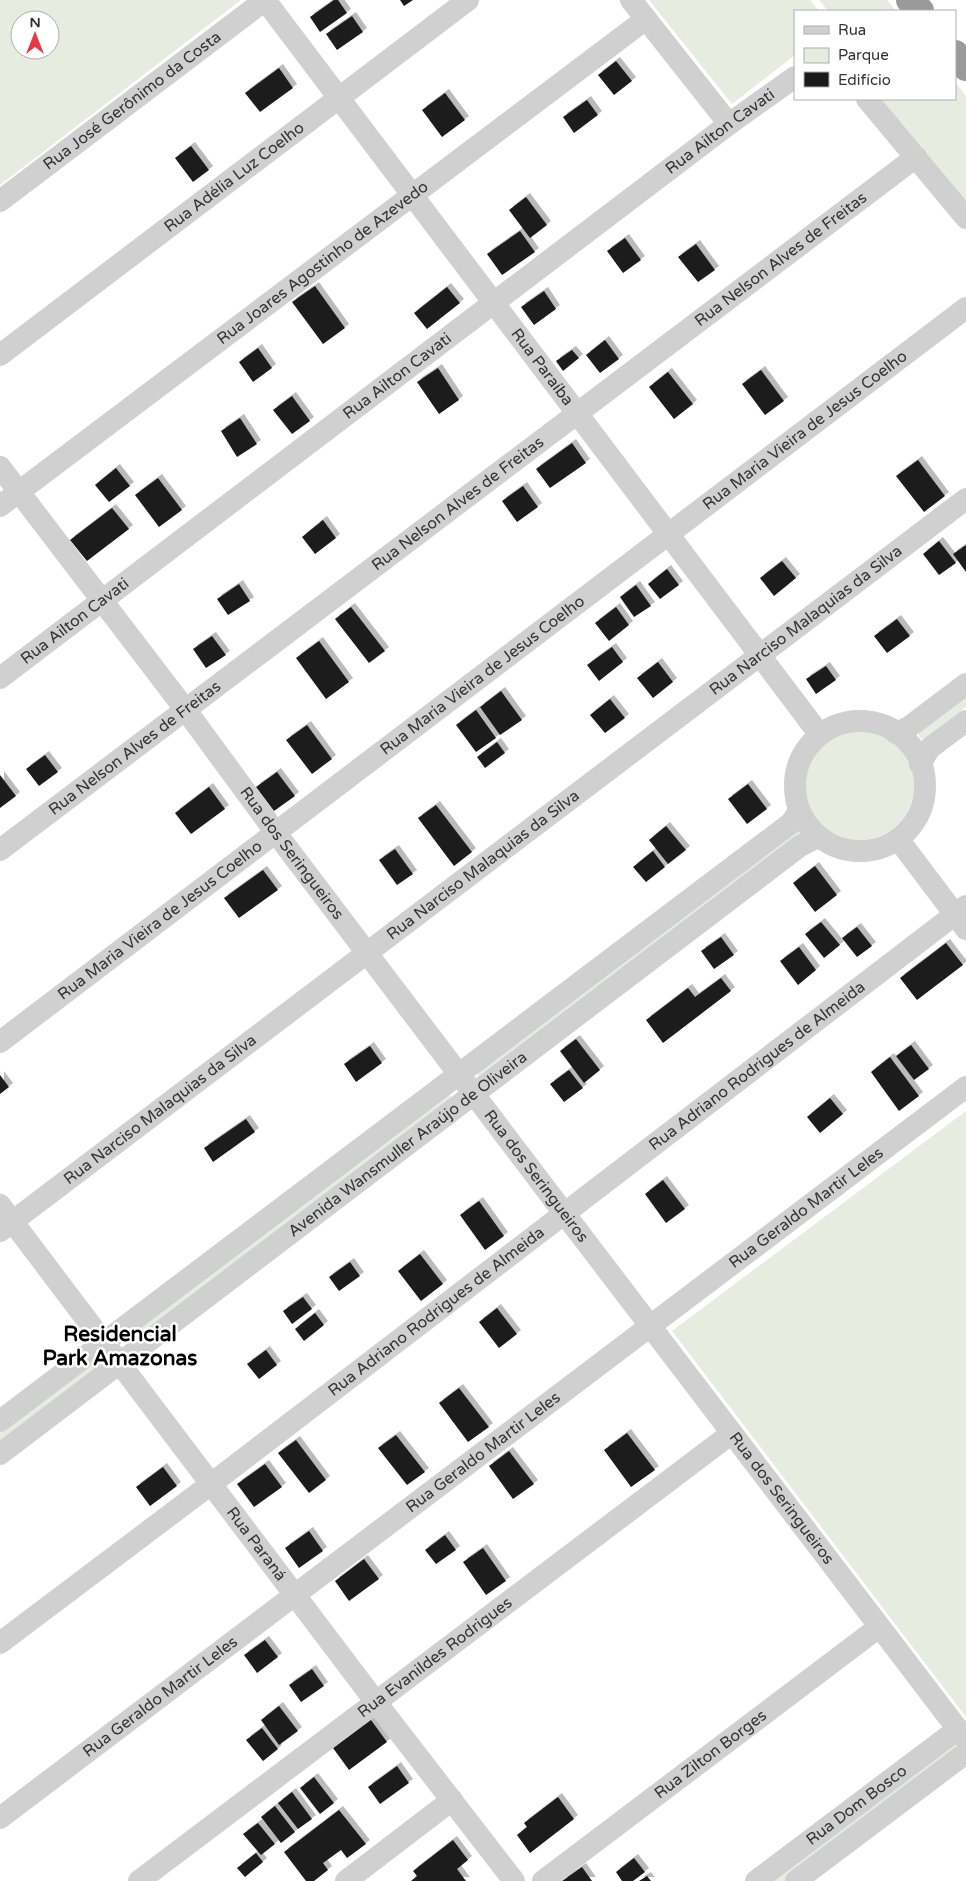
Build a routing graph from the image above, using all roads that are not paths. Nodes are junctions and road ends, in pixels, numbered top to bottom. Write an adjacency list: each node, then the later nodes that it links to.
1 (265, 0): 10 (street, Rua Paraíba); 15 (street, Rua José Gerônimo da Costa)
2 (468, 0): 10 (street, Rua Adélia Luz Coelho)
3 (631, 0): 6 (street)
4 (910, 0): 5 (highway)
5 (919, 10)
6 (646, 19): 12 (street); 14 (street, Rua Joares Agostinho de Azevedo)
7 (956, 55): 8 (highway)
8 (966, 67)
9 (794, 78): 12 (street, Rua Ailton Cavati)
10 (338, 99): 14 (street, Rua Paraíba); 19 (street, Rua Adélia Luz Coelho)
11 (868, 100): 13 (street)
12 (729, 124): 17 (street, Rua Ailton Cavati)
13 (916, 157): 16 (street); 20 (street, Rua Nelson Alves de Freitas)
14 (412, 196): 17 (street, Rua Paraíba); 22 (street, Rua Joares Agostinho de Azevedo)
15 (0, 201)
16 (966, 218)
17 (493, 303): 20 (street, Rua Paraíba); 26 (street, Rua Ailton Cavati)
18 (966, 308): 25 (street, Rua Maria Vieira de Jesus Coelho)
19 (0, 355)
20 (577, 414): 25 (street, Rua Paraíba); 30 (street, Rua Nelson Alves de Freitas)
21 (0, 467): 22 (street, Rua dos Seringueiros)
22 (19, 492): 24 (street, Rua Joares Agostinho de Azevedo); 26 (street, Rua dos Seringueiros)
23 (966, 499): 27 (street, Rua Narciso Malaquias da Silva)
24 (0, 506)
25 (668, 534): 27 (street, Rua Paraíba); 36 (street, Rua Maria Vieira de Jesus Coelho)
26 (102, 600): 28 (street, Rua Ailton Cavati); 30 (street, Rua dos Seringueiros)
27 (760, 655): 33 (street, Rua Paraíba); 41 (street, Rua Narciso Malaquias da Silva)
28 (0, 678)
29 (966, 684): 32 (street)
30 (185, 709): 36 (street, Rua dos Seringueiros); 39 (street, Rua Nelson Alves de Freitas)
31 (966, 721): 34 (street)
32 (896, 733): 33 (street); 34 (street)
33 (820, 734): 35 (street)
34 (920, 764): 38 (street)
35 (799, 811): 37 (street); 43 (street, Avenida Wansmuller Araújo de Oliveira)
36 (276, 833): 41 (street, Rua dos Seringueiros); 42 (street, Rua Maria Vieira de Jesus Coelho)
37 (818, 836): 38 (street); 45 (street, Avenida Wansmuller Araújo de Oliveira)
38 (898, 839): 40 (street)
39 (0, 850)
40 (962, 916): 46 (street, Rua Adriano Rodrigues de Almeida)
41 (368, 953): 43 (street, Rua dos Seringueiros); 47 (street, Rua Narciso Malaquias da Silva)
42 (0, 1042)
43 (459, 1073): 45 (street, Rua dos Seringueiros); 49 (street, Avenida Wansmuller Araújo de Oliveira)
44 (966, 1087): 48 (street, Rua Geraldo Martir Leles)
45 (475, 1093): 46 (street, Rua dos Seringueiros); 50 (street, Avenida Wansmuller Araújo de Oliveira)
46 (564, 1213): 48 (street, Rua dos Seringueiros); 54 (street, Rua Adriano Rodrigues de Almeida)
47 (4, 1219): 49 (street, Rua Paraná)
48 (650, 1324): 52 (street, Rua dos Seringueiros); 55 (street, Rua Geraldo Martir Leles)
49 (104, 1342): 50 (street, Rua Paraná); 51 (street, Avenida Wansmuller Araújo de Oliveira)
50 (120, 1362): 53 (street, Avenida Wansmuller Araújo de Oliveira); 54 (street, Rua Paraná)
51 (0, 1421)
52 (732, 1433): 56 (street, Rua dos Seringueiros); 58 (street, Rua Evanildes Rodrigues)
53 (0, 1454)
54 (211, 1484): 55 (street, Rua Paraná); 57 (street, Rua Adriano Rodrigues de Almeida)
55 (294, 1594): 58 (street, Rua Paraná); 62 (street, Rua Geraldo Martir Leles)
56 (878, 1627): 59 (street, Rua dos Seringueiros); 66 (street, Rua Zilton Borges)
57 (0, 1643)
58 (375, 1701): 61 (street, Rua Paraná); 63 (street, Rua Evanildes Rodrigues)
59 (962, 1735): 67 (street, Rua Dom Bosco)
60 (966, 1753): 68 (street, Rua Dom Bosco)
61 (452, 1800): 64 (street); 65 (street, Rua Paraná)
62 (0, 1818)
63 (139, 1881)
64 (346, 1881)
65 (514, 1881)
66 (543, 1881)
67 (756, 1881)
68 (796, 1881)

